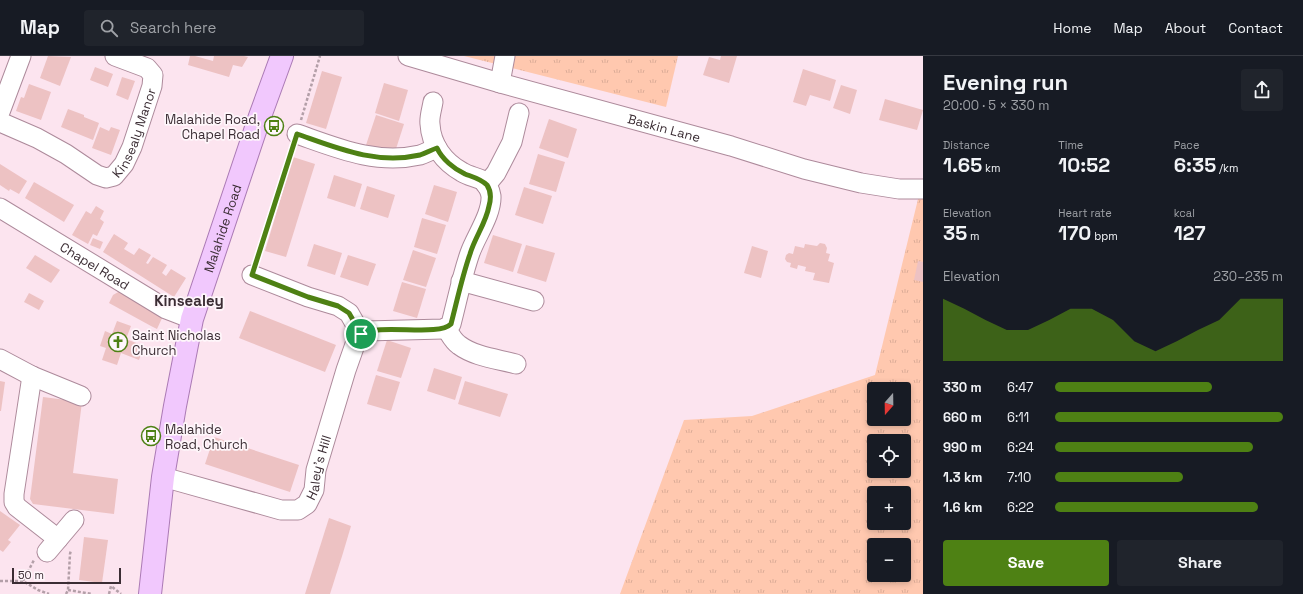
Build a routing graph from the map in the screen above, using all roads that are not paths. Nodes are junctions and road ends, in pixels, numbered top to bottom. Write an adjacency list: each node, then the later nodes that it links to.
1 (20, 56): 8 (street)
2 (115, 56): 10 (street, Kinsealy Manor)
3 (282, 56): 19 (main road, Malahide Road)
4 (408, 56): 6 (street, Baskin Lane)
5 (505, 56): 6 (street)
6 (500, 83): 14 (street, Baskin Lane)
7 (433, 102): 12 (street)
8 (0, 112)
9 (519, 113): 13 (street)
10 (0, 122)
11 (297, 134): 12 (street)
12 (437, 148): 13 (street)
13 (486, 185): 17 (street)
14 (923, 189)
15 (0, 208): 19 (street, Chapel Road)
16 (252, 275): 21 (street)
17 (461, 281): 18 (street); 20 (street)
18 (534, 301)
19 (192, 319): 26 (main road, Malahide Road)
20 (446, 328): 21 (street); 23 (street)
21 (361, 334): 26 (street, Haley's Hill)
22 (0, 359): 24 (street)
23 (516, 364)
24 (32, 376): 25 (street); 27 (street)
25 (81, 396)
26 (163, 477): 28 (main road, Malahide Road)
27 (74, 520)
28 (150, 594)

